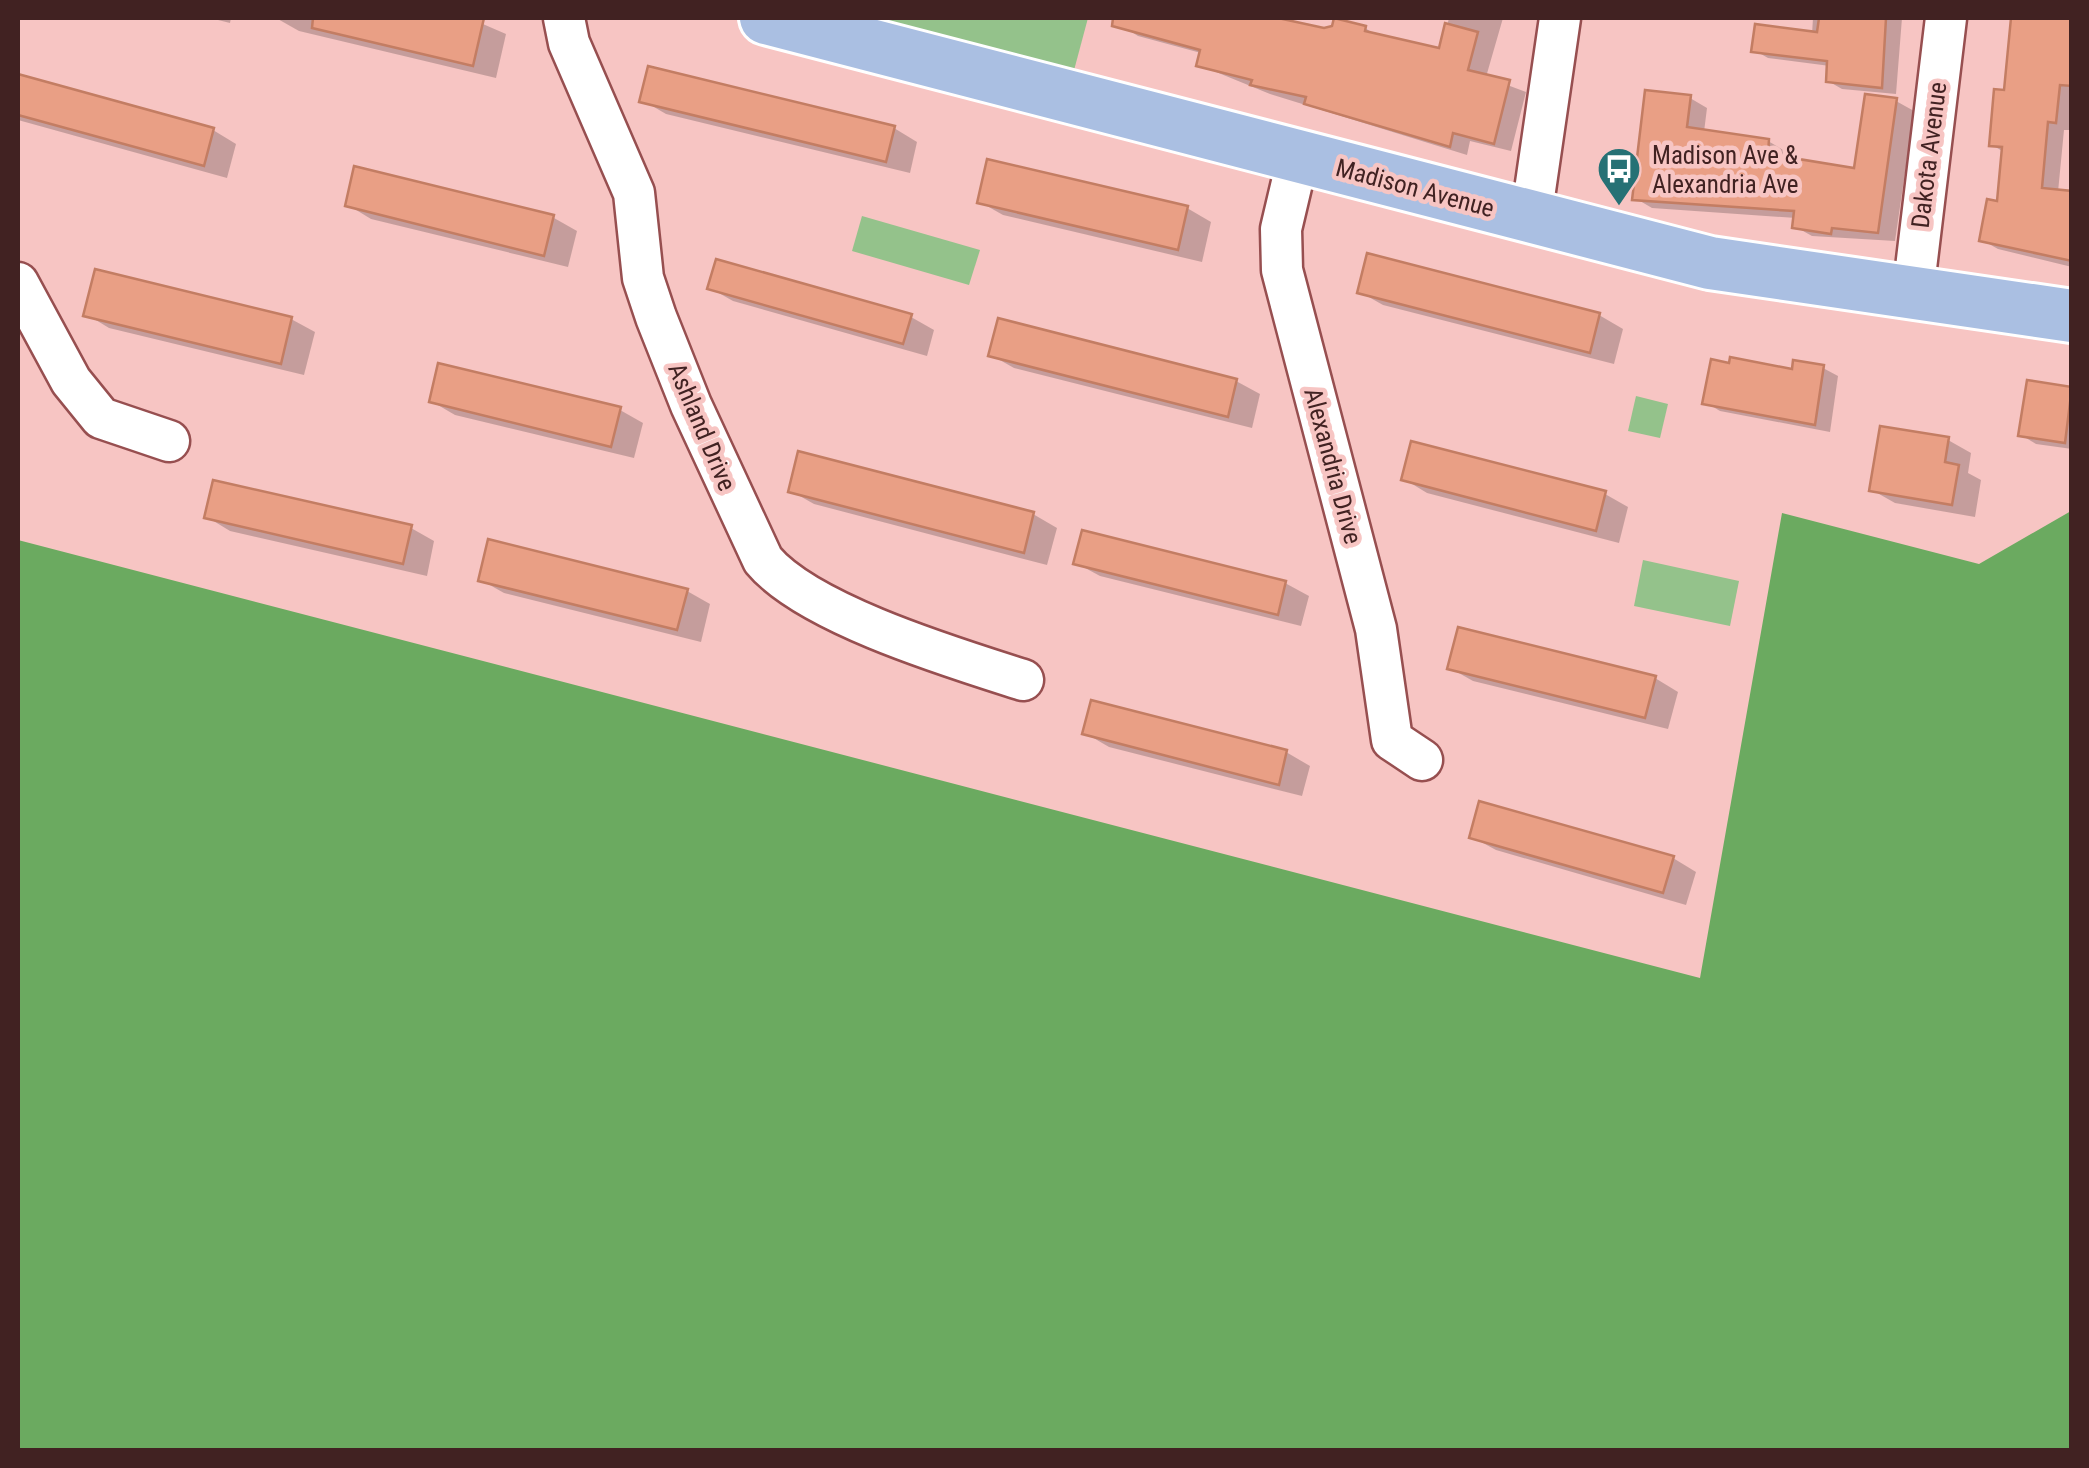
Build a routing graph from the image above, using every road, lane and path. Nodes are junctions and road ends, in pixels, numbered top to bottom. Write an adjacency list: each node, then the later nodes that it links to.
1 (564, 18): 11 (street, Ashland Drive)
2 (768, 18): 5 (main road, Madison Avenue)
3 (1560, 18): 6 (street)
4 (1946, 18): 8 (street, Dakota Avenue)
5 (1298, 157): 6 (main road, Madison Avenue); 12 (street, Alexandria Drive)
6 (1531, 218): 8 (main road, Madison Avenue)
7 (18, 283): 10 (street)
8 (1913, 293): 9 (main road, Madison Avenue)
9 (2072, 316)
10 (170, 441)
11 (1023, 680)
12 (1422, 760)

